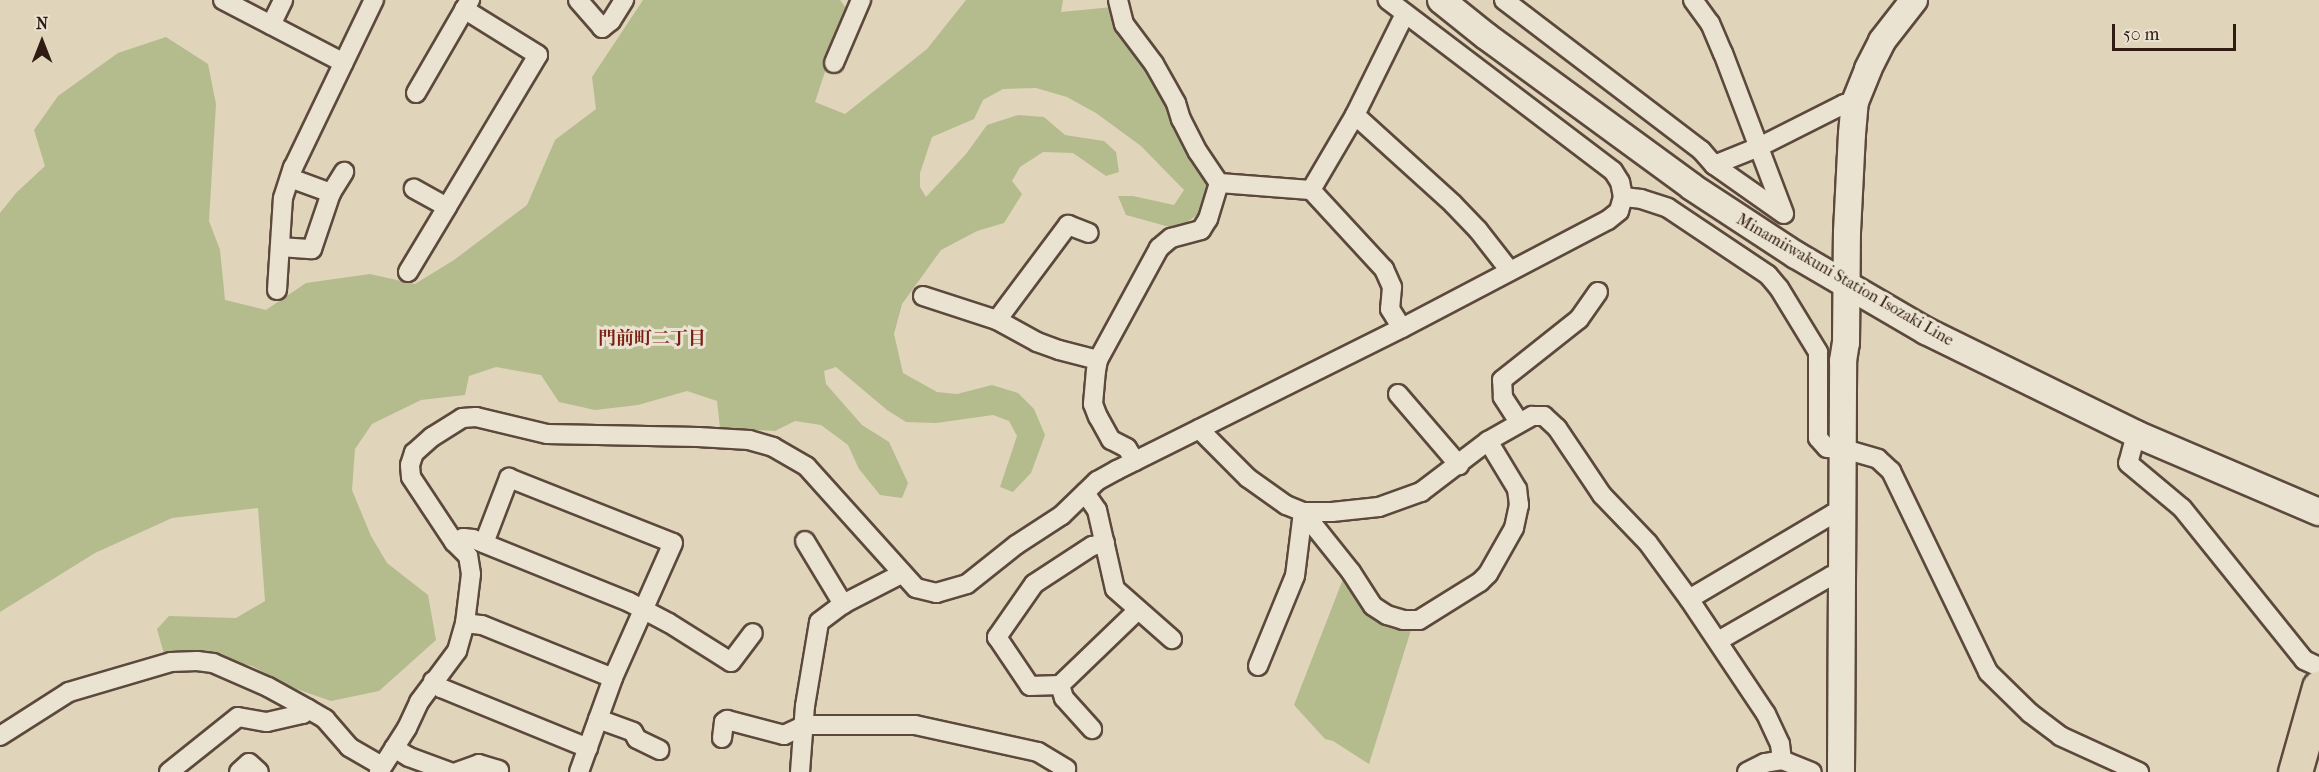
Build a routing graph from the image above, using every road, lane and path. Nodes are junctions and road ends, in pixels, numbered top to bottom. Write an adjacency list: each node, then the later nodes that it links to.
1 (223, 0): 15 (street)
2 (283, 0): 15 (street)
3 (374, 0): 16 (street)
4 (578, 0): 5 (street)
5 (624, 0)
6 (861, 0): 17 (street)
7 (1118, 0): 25 (street)
8 (1388, 0): 14 (street)
9 (1441, 0): 35 (main road, Minamiiwakuni Station Isozaki Line)
10 (1504, 0): 22 (street)
11 (1693, 0): 21 (street)
12 (1914, 0): 19 (main road)
13 (467, 5): 18 (street); 30 (street)
14 (1405, 14): 20 (street); 29 (street)
15 (271, 25): 16 (street)
16 (344, 63): 24 (street)
17 (834, 63)
18 (416, 93)
19 (1855, 102): 21 (street); 35 (main road)
20 (1355, 115): 27 (street); 33 (street)
21 (1759, 147): 22 (street); 22 (street)
22 (1714, 165)
23 (344, 172): 28 (street)
24 (290, 178): 28 (street); 32 (street)
25 (1219, 183): 27 (street); 41 (street)
26 (414, 189): 30 (street)
27 (1311, 190): 40 (street)
28 (331, 193): 32 (street)
29 (1623, 197): 33 (street); 47 (street)
30 (447, 207): 34 (street)
31 (1089, 233): 39 (street)
32 (280, 247): 36 (street)
33 (1510, 271): 40 (street)
34 (408, 272)
35 (1846, 284): 45 (main road, Minamiiwakuni Station Isozaki Line); 47 (main road)
36 (277, 290)
37 (1598, 292): 43 (street)
38 (923, 296): 39 (street)
39 (997, 320): 41 (street)
40 (1402, 328): 44 (street)
41 (1098, 360): 48 (street)
42 (1398, 394): 49 (street)
43 (1519, 422): 46 (street); 60 (street)
44 (1199, 429): 48 (street); 52 (street)
45 (2136, 434): 53 (main road, Minamiiwakuni Station Isozaki Line); 72 (street)
46 (1488, 441): 49 (street); 52 (street)
47 (1844, 449): 51 (main road); 85 (street)
48 (1135, 461): 50 (street)
49 (1459, 465): 52 (street)
50 (1085, 493): 57 (street); 58 (street)
51 (1844, 511): 59 (main road); 60 (street)
52 (1303, 512): 68 (street)
53 (2319, 512)
54 (805, 541): 61 (street)
55 (454, 542): 56 (street); 58 (street); 64 (street)
56 (484, 543): 62 (street); 62 (street)
57 (1105, 543): 63 (street); 71 (street)
58 (901, 574): 61 (street)
59 (1843, 576): 67 (street); 96 (main road)
60 (1689, 599): 67 (street)
61 (843, 604): 75 (street)
62 (643, 608): 65 (street); 69 (street)
63 (1138, 610): 66 (street); 71 (street)
64 (465, 623): 69 (street); 70 (street)
65 (753, 633)
66 (1172, 639)
67 (1718, 641): 82 (street)
68 (1258, 666)
69 (613, 678): 74 (street)
70 (433, 681): 79 (street); 80 (street)
71 (1060, 685): 76 (street)
72 (2318, 686): 97 (highway)
73 (308, 709): 77 (street); 83 (street); 86 (street)
74 (598, 719): 80 (street); 81 (street)
75 (805, 725): 78 (street); 92 (street); 93 (street)
76 (1092, 729)
77 (0, 736)
78 (722, 738)
79 (394, 748): 83 (street); 89 (street)
80 (588, 748): 91 (street)
81 (660, 750)
82 (1782, 760): 94 (street); 95 (street)
83 (381, 769)
84 (499, 770): 90 (street)
85 (2129, 770)
86 (169, 772)
87 (239, 772): 88 (street)
88 (259, 772)
89 (450, 772)
90 (457, 772)
91 (579, 772)
92 (800, 772)
93 (1063, 772)
94 (1747, 772)
95 (1812, 772)
96 (1841, 772)
97 (2295, 772)

